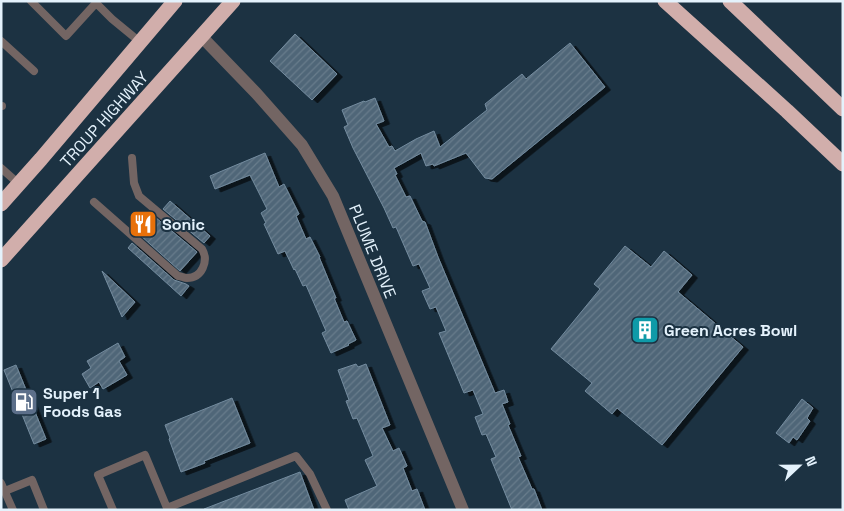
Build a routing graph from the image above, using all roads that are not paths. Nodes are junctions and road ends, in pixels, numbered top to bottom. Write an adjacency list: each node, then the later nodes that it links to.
1 (31, 1): 8 (lane)
2 (175, 1): 8 (highway, TROUP HIGHWAY)
3 (232, 1): 6 (highway, TROUP HIGHWAY)
4 (665, 1): 12 (highway)
5 (730, 1): 10 (highway)
6 (201, 36): 17 (highway, TROUP HIGHWAY); 25 (street, PLUME DRIVE)
7 (1, 41): 9 (lane)
8 (140, 42): 14 (highway, TROUP HIGHWAY)
9 (34, 71)
10 (843, 109)
11 (132, 158): 15 (lane)
12 (843, 164)
13 (1, 168): 14 (lane)
14 (19, 184): 16 (highway, TROUP HIGHWAY)
15 (94, 202)
16 (1, 204)
17 (1, 260)
18 (1, 483): 19 (lane)
19 (5, 491): 21 (lane); 22 (lane)
20 (167, 509): 23 (lane); 24 (lane)
21 (12, 510)
22 (44, 510)
23 (113, 510)
24 (327, 510)
25 (463, 510)

